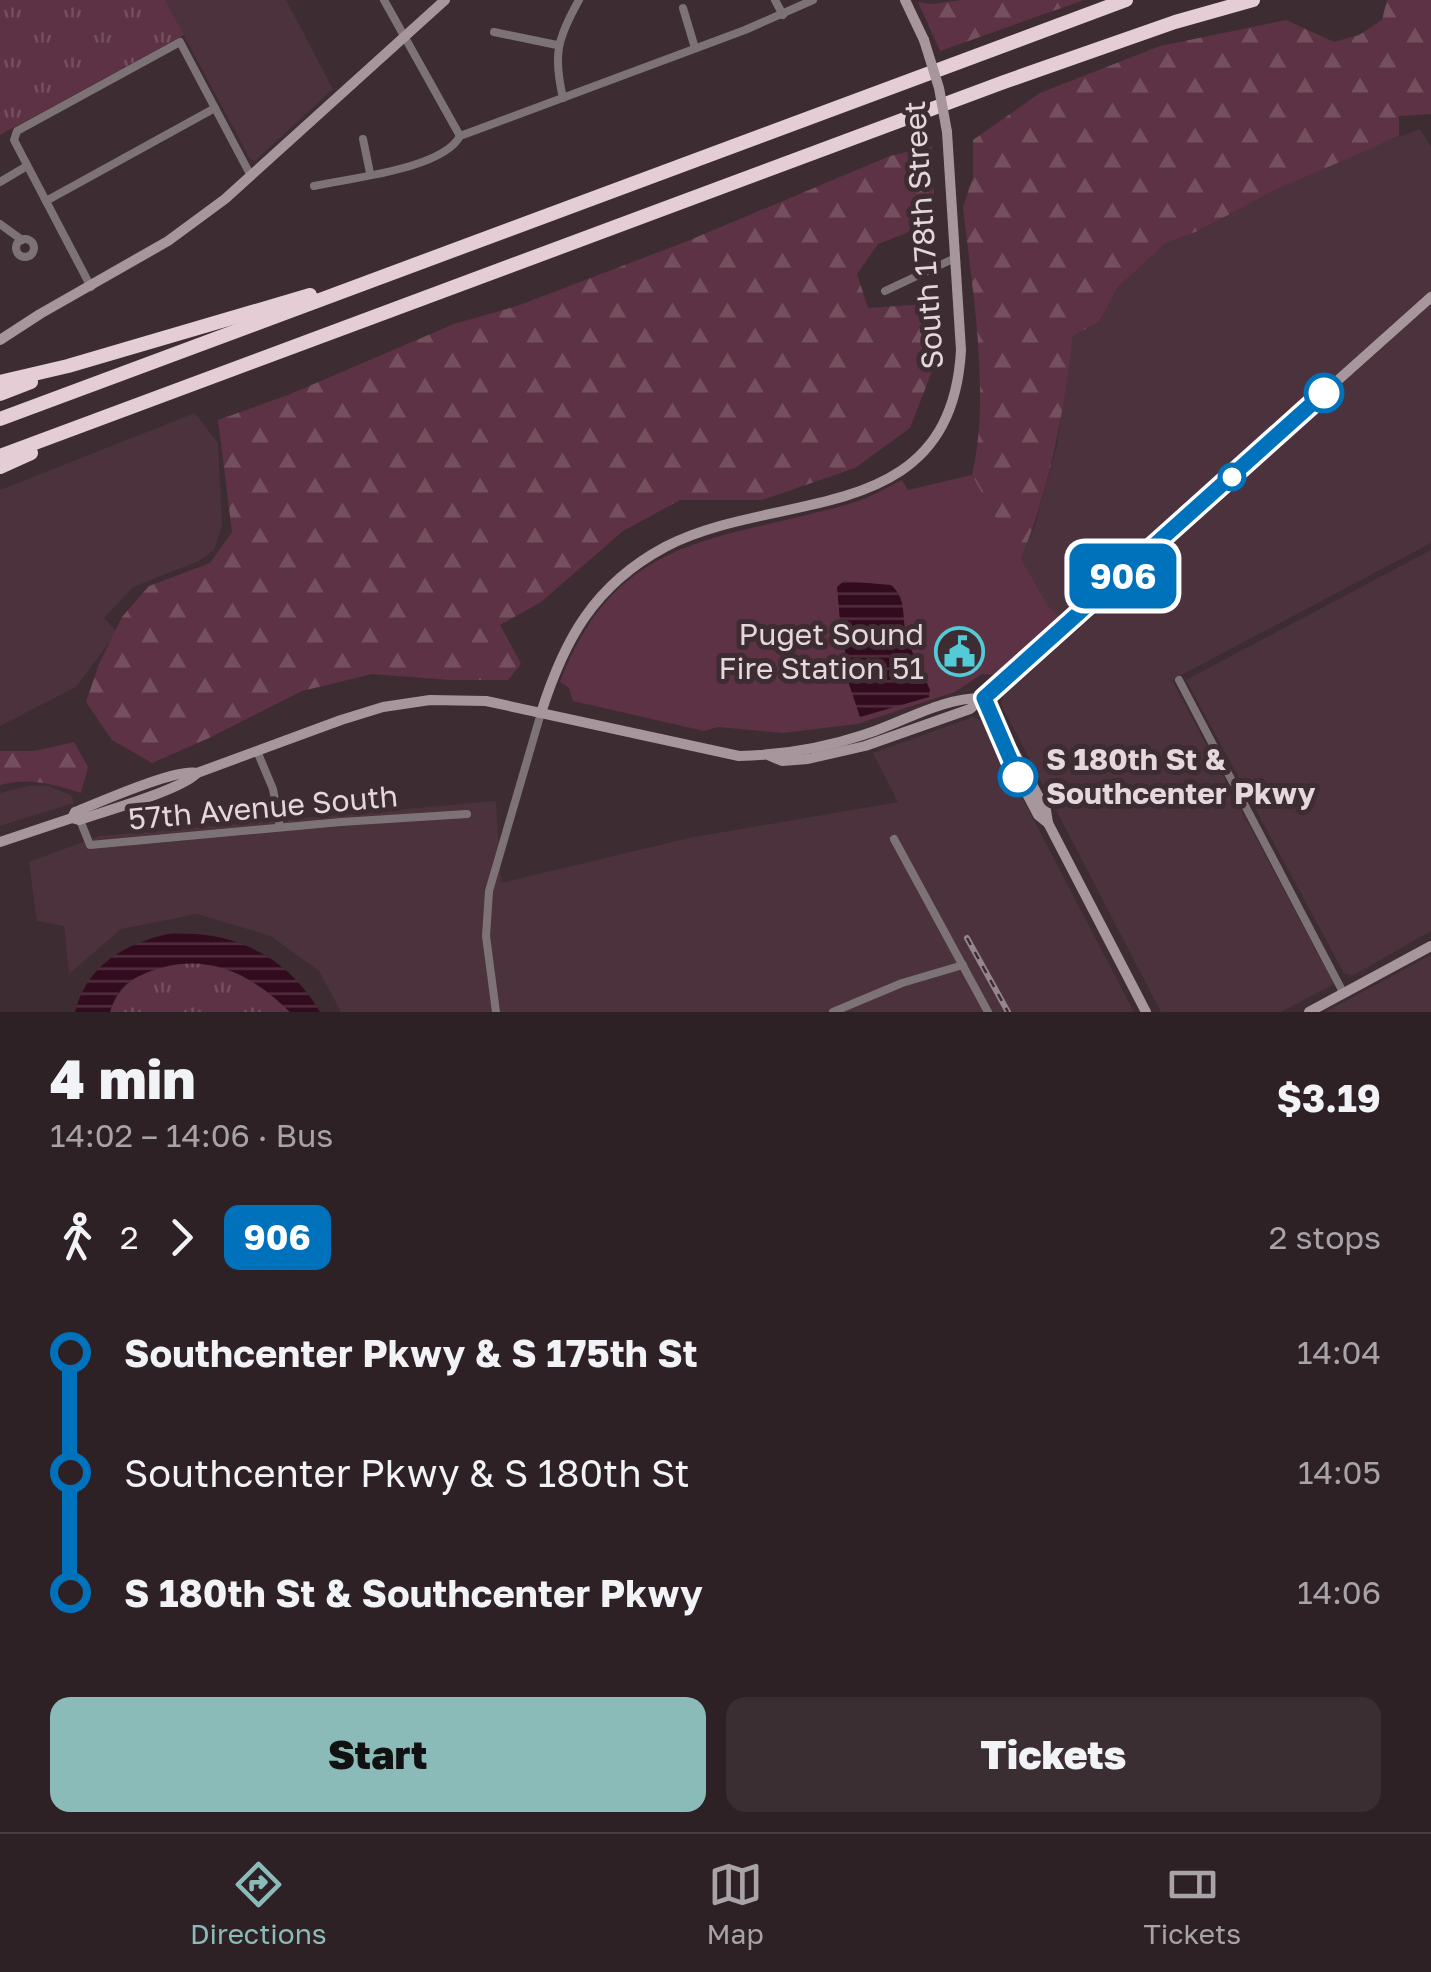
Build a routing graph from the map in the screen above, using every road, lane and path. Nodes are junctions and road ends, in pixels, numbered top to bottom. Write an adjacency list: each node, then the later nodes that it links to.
1 (384, 0): 12 (street)
2 (446, 0): 12 (main road)
3 (579, 0): 13 (street)
4 (775, 0): 10 (street)
5 (813, 0): 10 (street)
6 (905, 0): 27 (main road, South 178th Street, bridge)
7 (1126, 0): 28 (highway)
8 (1253, 0): 36 (highway)
9 (684, 8): 14 (street)
10 (783, 14): 14 (street)
11 (494, 32): 13 (street)
12 (406, 38): 17 (street); 21 (main road)
13 (557, 45): 15 (street)
14 (695, 48): 15 (street)
15 (563, 98): 17 (street)
16 (215, 108): 19 (street); 21 (street); 24 (street)
17 (460, 136): 20 (street)
18 (363, 140): 20 (street)
19 (28, 166): 22 (street); 24 (street)
20 (370, 173): 23 (street)
21 (251, 176): 29 (main road)
22 (0, 182)
23 (314, 186)
24 (46, 201): 29 (street)
25 (0, 224): 26 (street)
26 (22, 240)
27 (955, 258): 30 (street); 42 (main road, South 178th Street)
28 (378, 278): 33 (highway); 37 (highway)
29 (91, 287): 32 (main road)
30 (885, 292)
31 (1431, 297): 41 (main road)
32 (0, 340)
33 (68, 366): 34 (highway); 35 (highway)
34 (0, 382)
35 (0, 394)
36 (132, 407): 38 (highway); 39 (highway)
37 (0, 419)
38 (0, 456)
39 (0, 467)
40 (1179, 680): 51 (street)
41 (984, 698): 42 (main road); 55 (main road)
42 (541, 713): 43 (main road); 52 (street)
43 (257, 751): 45 (main road); 46 (street)
44 (467, 814): 46 (street, 57th Avenue South)
45 (76, 819): 46 (street, 57th Avenue South); 48 (main road)
46 (280, 827)
47 (894, 839): 50 (street)
48 (0, 842)
49 (1431, 946): 51 (main road)
50 (963, 965): 53 (street); 54 (street)
51 (1344, 994): 56 (main road)
52 (496, 1012)
53 (833, 1012)
54 (988, 1012)
55 (1146, 1012)
56 (1309, 1012)

